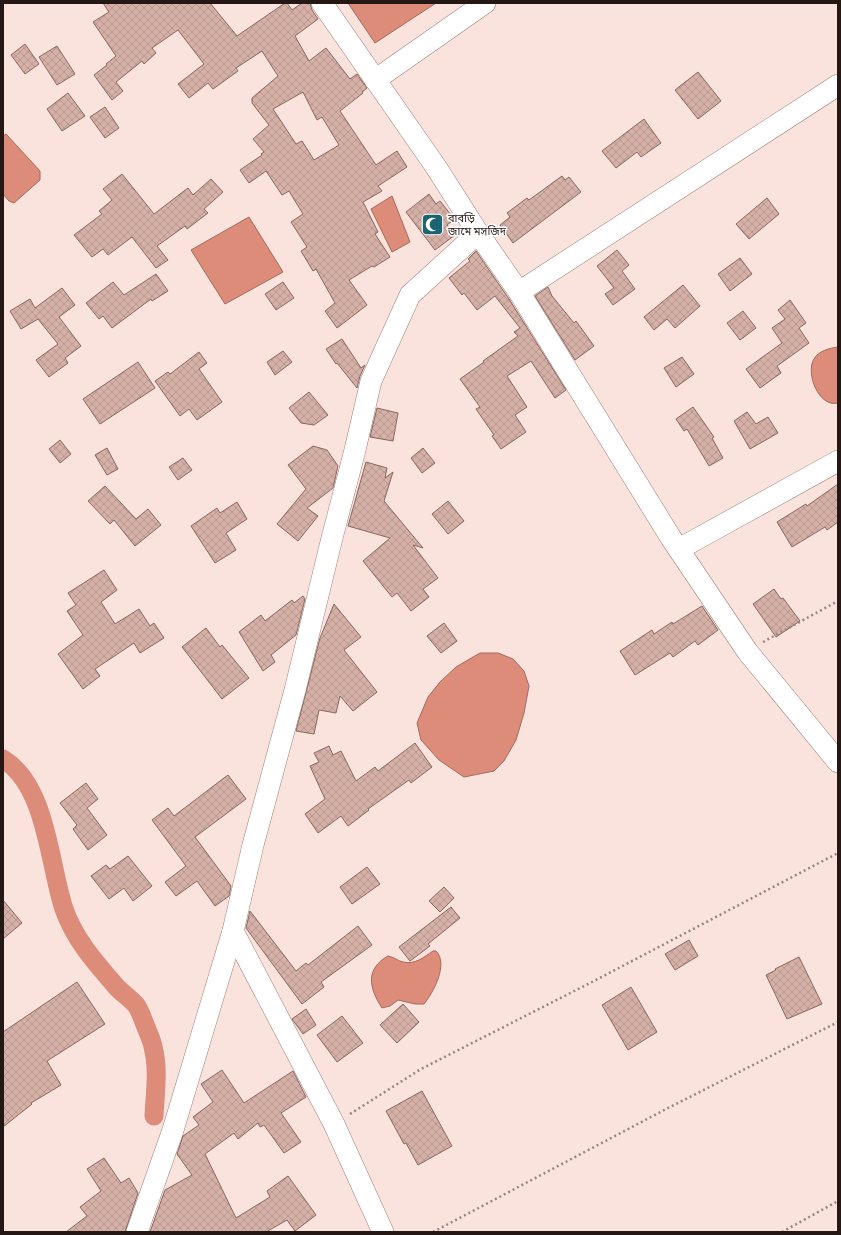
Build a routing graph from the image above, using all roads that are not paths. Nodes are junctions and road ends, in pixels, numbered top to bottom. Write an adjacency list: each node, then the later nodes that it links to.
1 (322, 3): 3 (street)
2 (485, 3): 3 (street)
3 (375, 80): 5 (street)
4 (838, 85): 6 (street)
5 (478, 233): 6 (street); 10 (street)
6 (519, 292): 8 (street)
7 (838, 461): 8 (street)
8 (678, 549): 9 (street)
9 (838, 762)
10 (233, 931): 11 (street); 12 (street)
11 (138, 1232)
12 (383, 1232)

